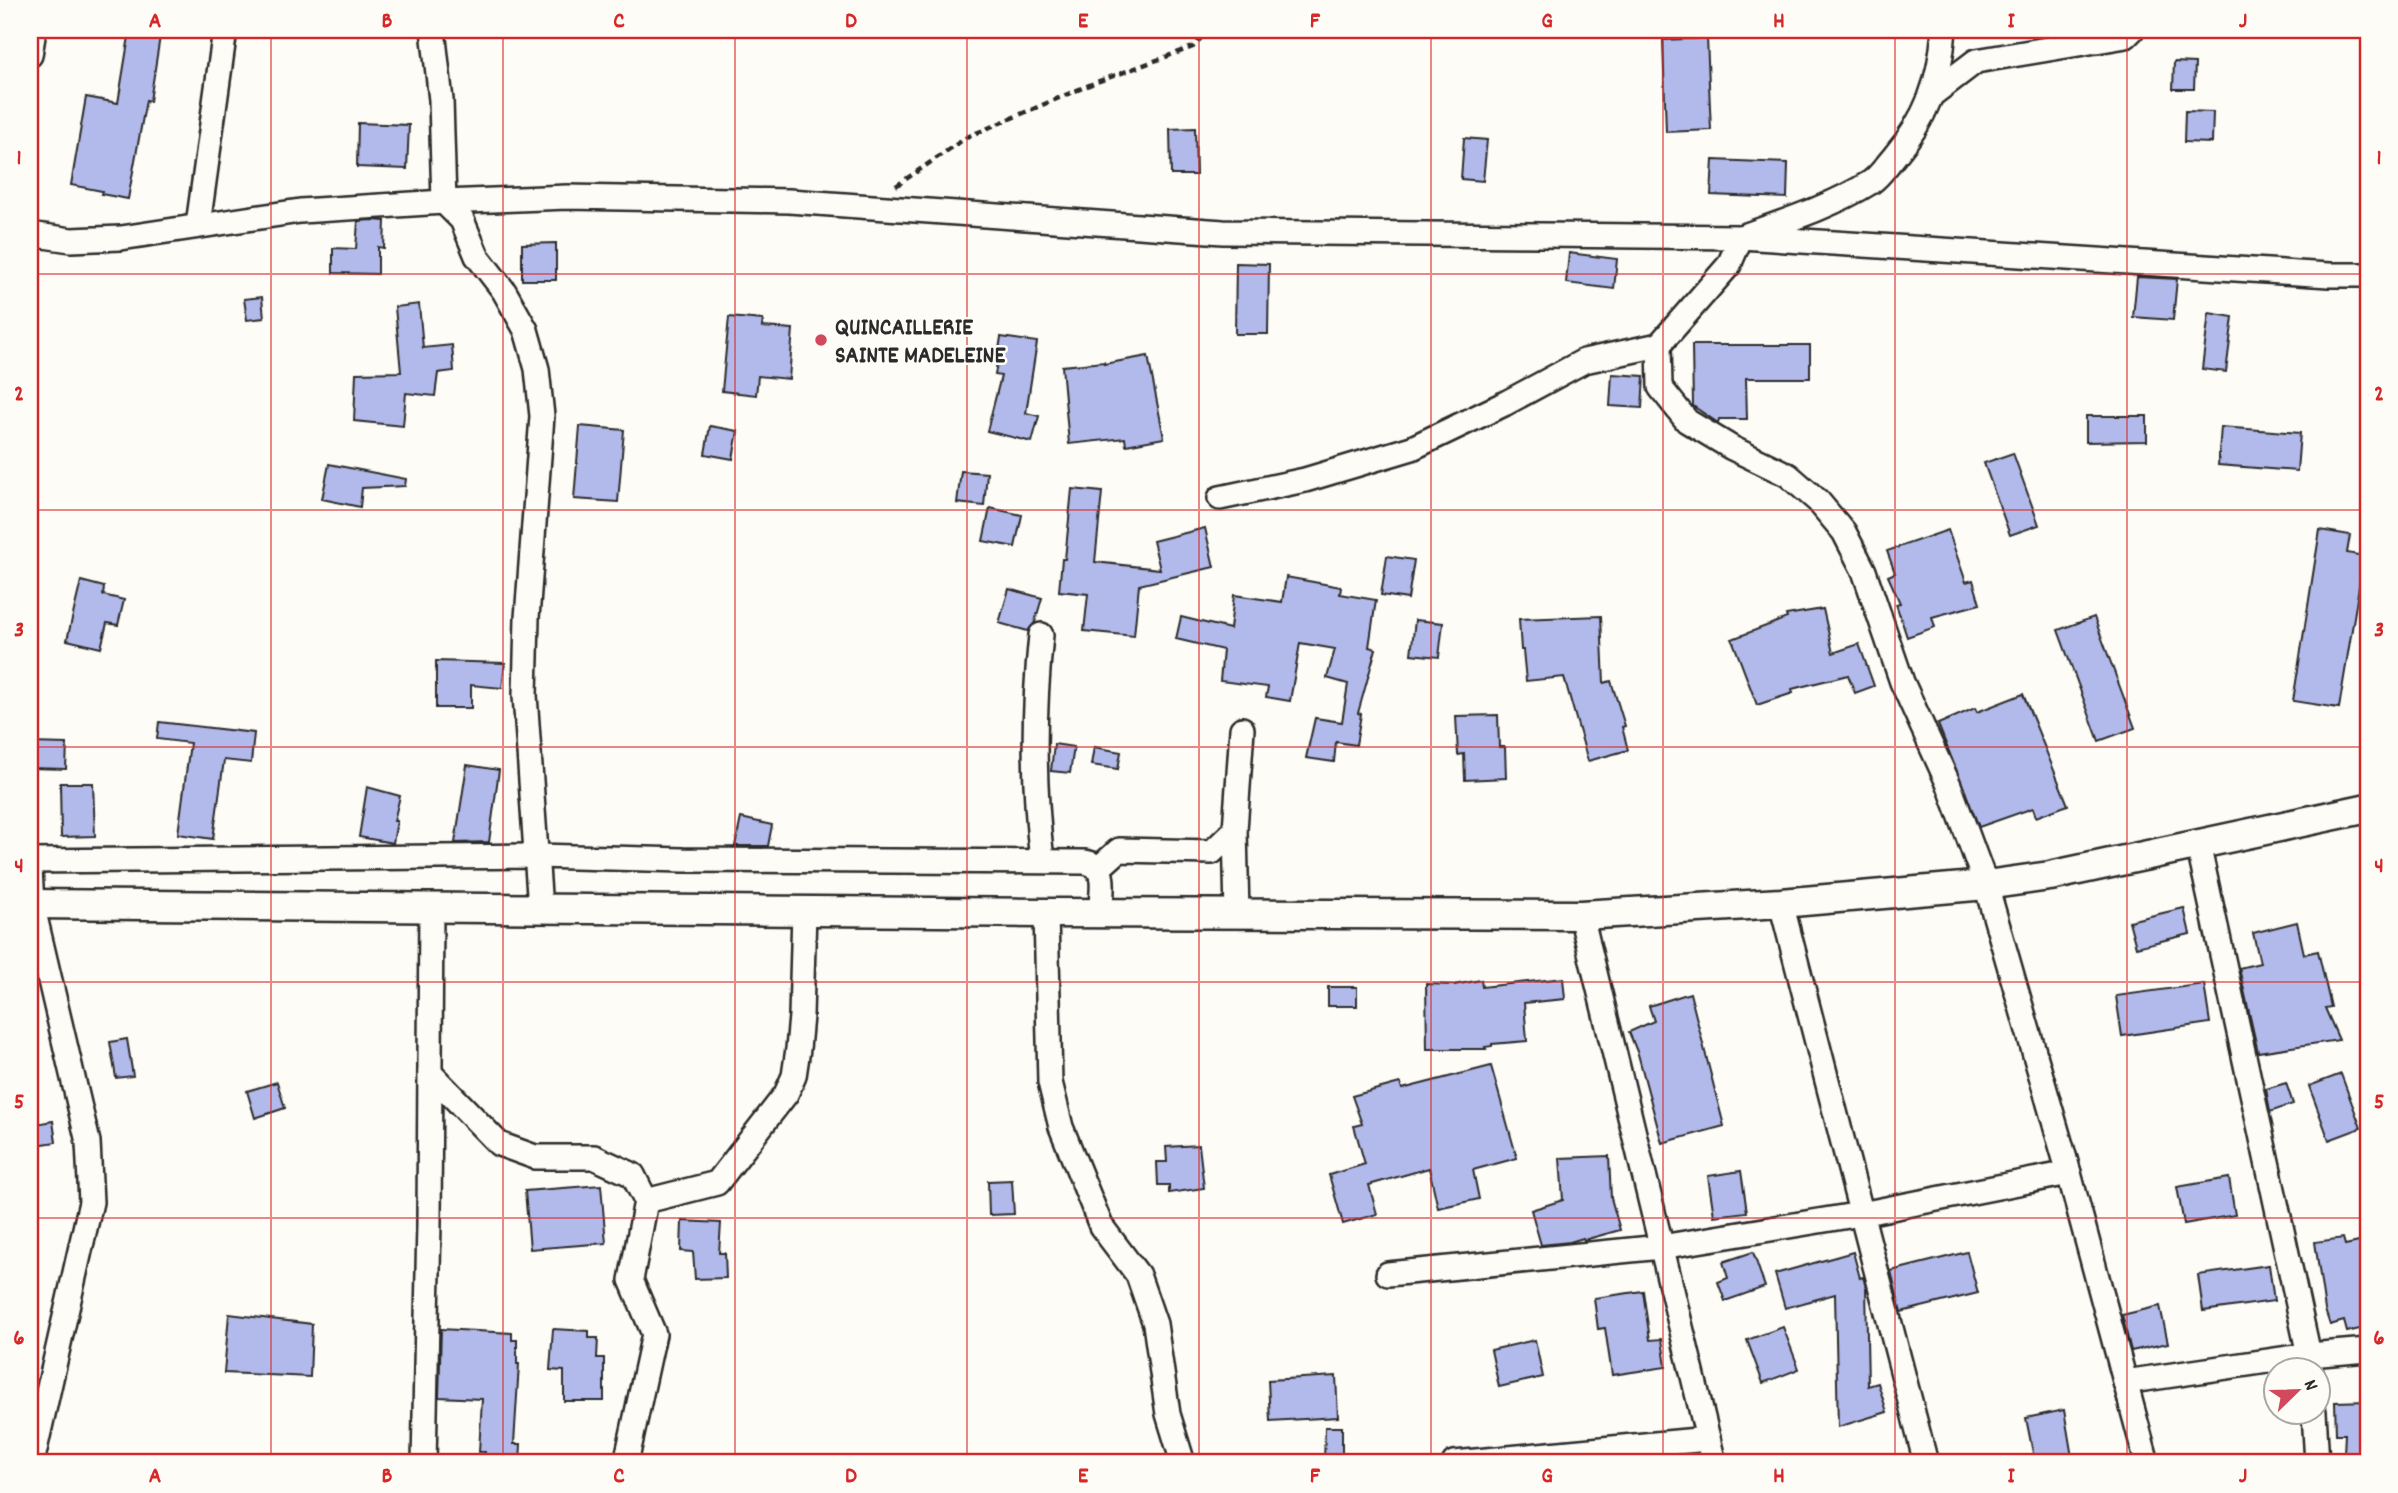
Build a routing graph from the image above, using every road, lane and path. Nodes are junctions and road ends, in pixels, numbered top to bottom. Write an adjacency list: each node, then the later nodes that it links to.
1 (34, 30): 7 (street)
2 (225, 30): 11 (street)
3 (433, 30): 9 (street)
4 (1208, 30): 10 (path)
5 (1944, 30): 8 (street)
6 (2132, 30): 8 (street)
7 (30, 55)
8 (1934, 93): 13 (street)
9 (444, 202): 10 (street); 11 (street); 22 (street)
10 (866, 206): 13 (street)
11 (198, 225): 12 (street)
12 (30, 234)
13 (1741, 237): 14 (street); 15 (street)
14 (2368, 275)
15 (1659, 345): 16 (street); 27 (street)
16 (1220, 498)
17 (1041, 635): 24 (street)
18 (1242, 729): 20 (street)
19 (2368, 808): 21 (street)
20 (1235, 830): 25 (street); 35 (street)
21 (2199, 844): 27 (street); 44 (street)
22 (537, 856): 23 (street); 24 (street); 31 (street)
23 (30, 861)
24 (1042, 861): 25 (street)
25 (1099, 868): 33 (street)
26 (30, 869): 29 (street)
27 (1986, 885): 28 (street); 38 (street)
28 (1781, 903): 36 (street); 40 (street)
29 (31, 904): 30 (street); 50 (street)
30 (431, 906): 31 (street); 37 (street)
31 (540, 909): 32 (street)
32 (804, 911): 34 (street); 39 (street)
33 (1100, 913): 34 (street); 35 (street)
34 (1046, 914): 53 (street)
35 (1237, 914): 36 (street)
36 (1581, 915): 41 (street)
37 (430, 1073): 39 (street); 51 (street)
38 (2069, 1173): 40 (street); 47 (street)
39 (646, 1201): 52 (street)
40 (1861, 1214): 41 (street); 56 (street)
41 (1661, 1247): 42 (street); 49 (street)
42 (1388, 1274)
43 (2368, 1350): 45 (street)
44 (2309, 1356)
45 (2332, 1358)
46 (2262, 1368): 47 (street)
47 (2125, 1382): 57 (street)
48 (2315, 1426): 58 (street)
49 (1708, 1439): 54 (street); 55 (street)
50 (32, 1463)
51 (424, 1463)
52 (626, 1463)
53 (1183, 1463)
54 (1454, 1463)
55 (1714, 1463)
56 (1926, 1463)
57 (2147, 1463)
58 (2317, 1463)

